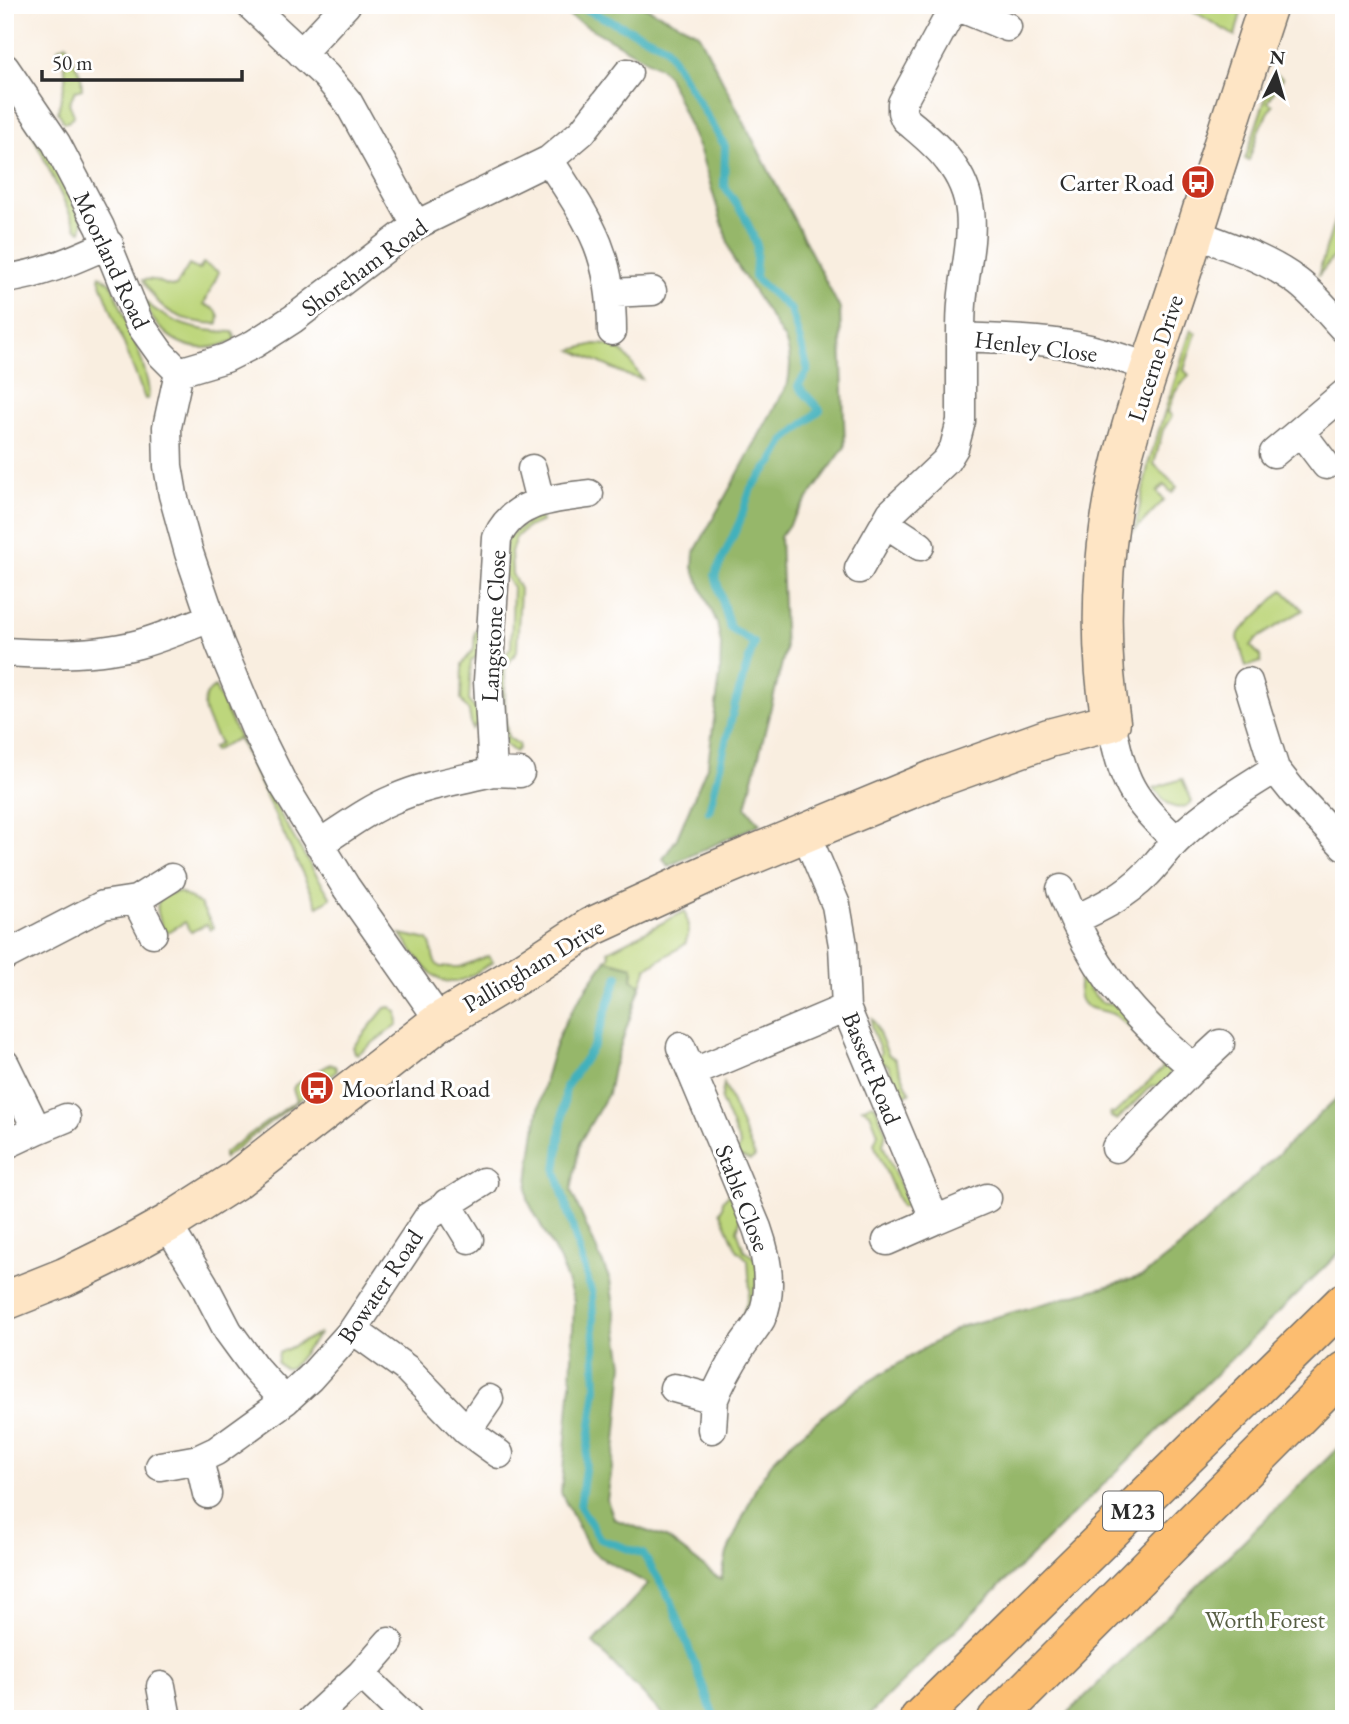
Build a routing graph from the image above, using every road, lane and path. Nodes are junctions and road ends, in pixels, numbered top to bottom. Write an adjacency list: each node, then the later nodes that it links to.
1 (250, 5): 6 (street)
2 (346, 5): 6 (street)
3 (1268, 5): 11 (street, Lucerne Drive)
4 (956, 6): 5 (street, Henley Close); 18 (street, Henley Close)
5 (1007, 27)
6 (301, 53): 10 (street)
7 (5, 68): 12 (street, Moorland Road)
8 (628, 73): 9 (street, Shoreham Road)
9 (550, 160): 10 (street, Shoreham Road); 15 (street)
10 (416, 225): 20 (street, Shoreham Road)
11 (1195, 233): 16 (street); 19 (street, Lucerne Drive)
12 (109, 244): 13 (street); 20 (street, Moorland Road)
13 (5, 279)
14 (652, 291): 15 (street)
15 (611, 293): 17 (street)
16 (1344, 329)
17 (612, 331)
18 (961, 337): 19 (street, Henley Close); 28 (street, Henley Close)
19 (1151, 368): 34 (street, Lucerne Drive)
20 (179, 372): 31 (street)
21 (1344, 394): 22 (street)
22 (1301, 432): 23 (street); 24 (street)
23 (1275, 453)
24 (1326, 465)
25 (532, 469): 27 (street)
26 (589, 494): 27 (street, Langstone Close)
27 (540, 501): 38 (street, Langstone Close)
28 (885, 523): 29 (street); 30 (street, Henley Close)
29 (920, 546)
30 (859, 569)
31 (210, 618): 32 (street); 38 (street)
32 (5, 652)
33 (1248, 682): 35 (street)
34 (1111, 722): 36 (street, Pallingham Drive); 37 (street)
35 (1275, 769): 37 (street); 39 (street)
36 (805, 832): 46 (street, Bassett Road); 47 (street, Pallingham Drive)
37 (1176, 840): 43 (street)
38 (319, 844): 47 (street)
39 (1344, 846)
40 (171, 878): 42 (street)
41 (1061, 889): 43 (street)
42 (136, 900): 44 (street); 45 (street)
43 (1074, 920): 51 (street)
44 (153, 933)
45 (5, 956)
46 (846, 1008): 52 (street); 60 (street, Bassett Road)
47 (440, 1021): 61 (street, Pallingham Drive)
48 (1220, 1044): 51 (street)
49 (681, 1047): 52 (street, Stable Close)
50 (5, 1064): 54 (street)
51 (1194, 1068): 56 (street)
52 (692, 1073): 70 (street, Stable Close)
53 (66, 1118): 54 (street)
54 (37, 1130): 55 (street)
55 (5, 1145)
56 (1116, 1148)
57 (483, 1182): 59 (street, Bowater Road)
58 (987, 1198): 60 (street)
59 (447, 1203): 62 (street); 66 (street, Bowater Road)
60 (935, 1220): 63 (street)
61 (167, 1224): 64 (street, Pallingham Drive); 71 (street)
62 (469, 1239)
63 (887, 1241)
64 (5, 1301)
65 (1344, 1302): 84 (highway, M23)
66 (354, 1330): 71 (street, Bowater Road); 73 (street)
67 (1344, 1371): 85 (highway, M23)
68 (674, 1388): 70 (street)
69 (489, 1399): 73 (street)
70 (714, 1399): 72 (street, Stable Close)
71 (285, 1401): 75 (street, Bowater Road)
72 (712, 1429)
73 (467, 1431): 74 (street)
74 (499, 1454)
75 (199, 1459): 76 (street, Bowater Road); 77 (street)
76 (160, 1466)
77 (207, 1494)
78 (389, 1642): 79 (street)
79 (361, 1674): 82 (street); 83 (street)
80 (161, 1686): 81 (street)
81 (167, 1719)
82 (312, 1719)
83 (408, 1719)
84 (919, 1719)
85 (997, 1719)

